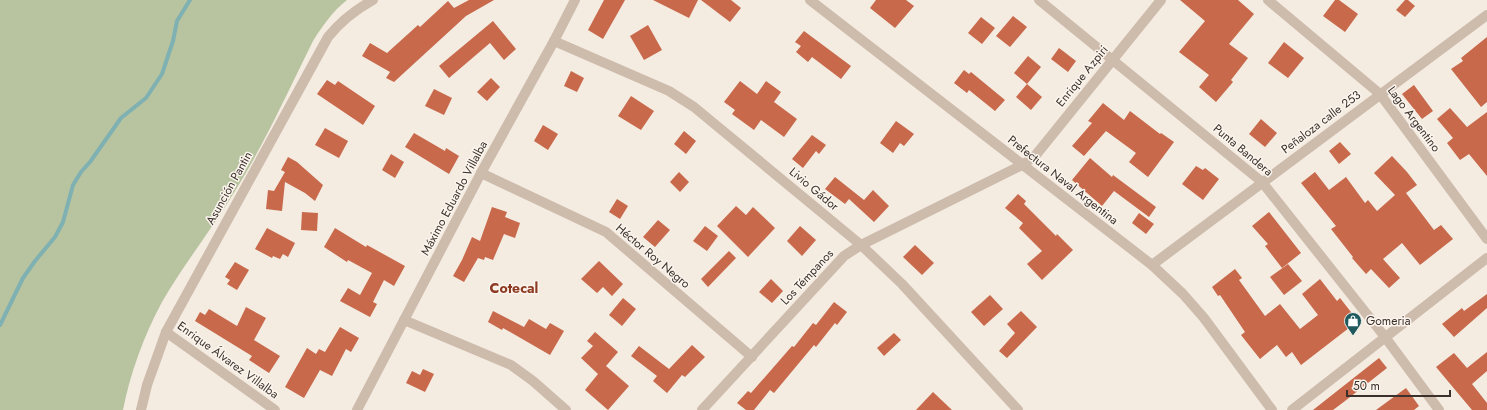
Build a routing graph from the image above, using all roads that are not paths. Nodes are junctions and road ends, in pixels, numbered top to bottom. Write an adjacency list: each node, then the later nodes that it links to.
1 (373, 0): 19 (street, Asunción Pantin)
2 (575, 0): 8 (street, Máximo Eduardo Villalba)
3 (810, 0): 11 (street, Prefectura Naval Argentina)
4 (1040, 0): 9 (street, Punta Bandera)
5 (1161, 0): 9 (street, Enrique Azpiri)
6 (1268, 0): 10 (street, Lago Argentino)
7 (1487, 15): 10 (street, Peñaloza calle 253)
8 (554, 41): 12 (street, Máximo Eduardo Villalba); 15 (street, Livio Gádor)
9 (1112, 59): 11 (street, Enrique Azpiri); 13 (street, Punta Bandera)
10 (1380, 94): 13 (street, Peñaloza calle 253); 14 (street, Lago Argentino)
11 (1022, 165): 15 (street, Los Témpanos); 17 (street, Prefectura Naval Argentina)
12 (482, 173): 18 (street, Máximo Eduardo Villalba); 21 (street, Héctor Roy Negro)
13 (1262, 182): 17 (street, Peñaloza calle 253); 20 (street, Punta Bandera)
14 (1487, 239)
15 (861, 245): 21 (street, Los Témpanos); 27 (street, Livio Gádor)
16 (1487, 258): 20 (street)
17 (1152, 265): 28 (street, Prefectura Naval Argentina)
18 (404, 320): 24 (street, Máximo Eduardo Villalba); 25 (street)
19 (166, 332): 22 (street, Asunción Pantin); 23 (street, Enrique Álvarez Villalba)
20 (1385, 337): 29 (street); 30 (street, Punta Bandera)
21 (752, 357): 26 (street, Los Témpanos)
22 (141, 410)
23 (275, 410)
24 (358, 410)
25 (566, 410)
26 (702, 410)
27 (1018, 410)
28 (1272, 410)
29 (1292, 410)
30 (1439, 410)

